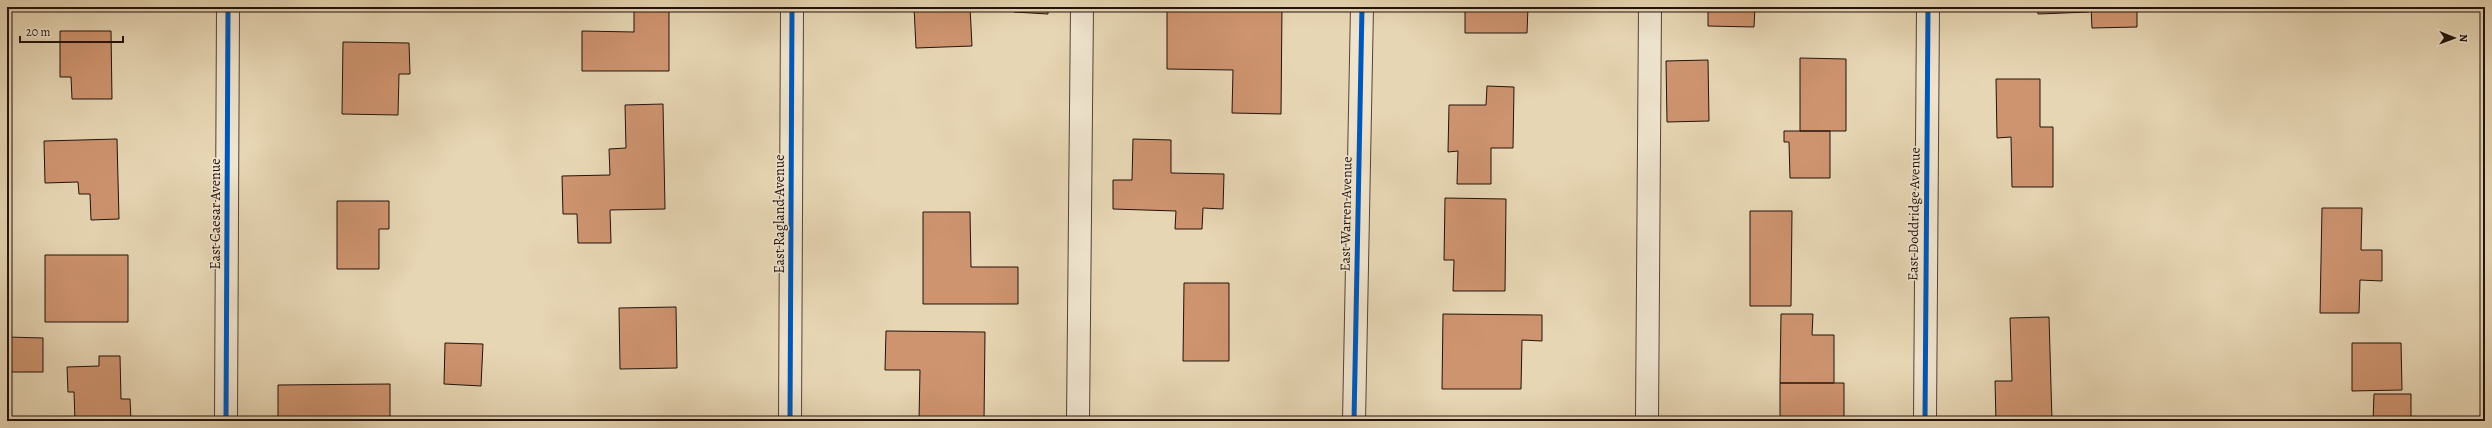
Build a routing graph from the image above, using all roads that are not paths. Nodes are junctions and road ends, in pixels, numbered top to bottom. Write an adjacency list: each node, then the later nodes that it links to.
1 (228, 7): 7 (street, East Caesar Avenue)
2 (792, 7): 8 (street, East Ragland Avenue)
3 (1082, 7): 9 (street)
4 (1362, 7): 10 (street, East Warren Avenue)
5 (1650, 7): 11 (street)
6 (1928, 7): 12 (street, East Doddridge Avenue)
7 (226, 421)
8 (790, 421)
9 (1078, 421)
10 (1354, 421)
11 (1647, 421)
12 (1925, 421)

